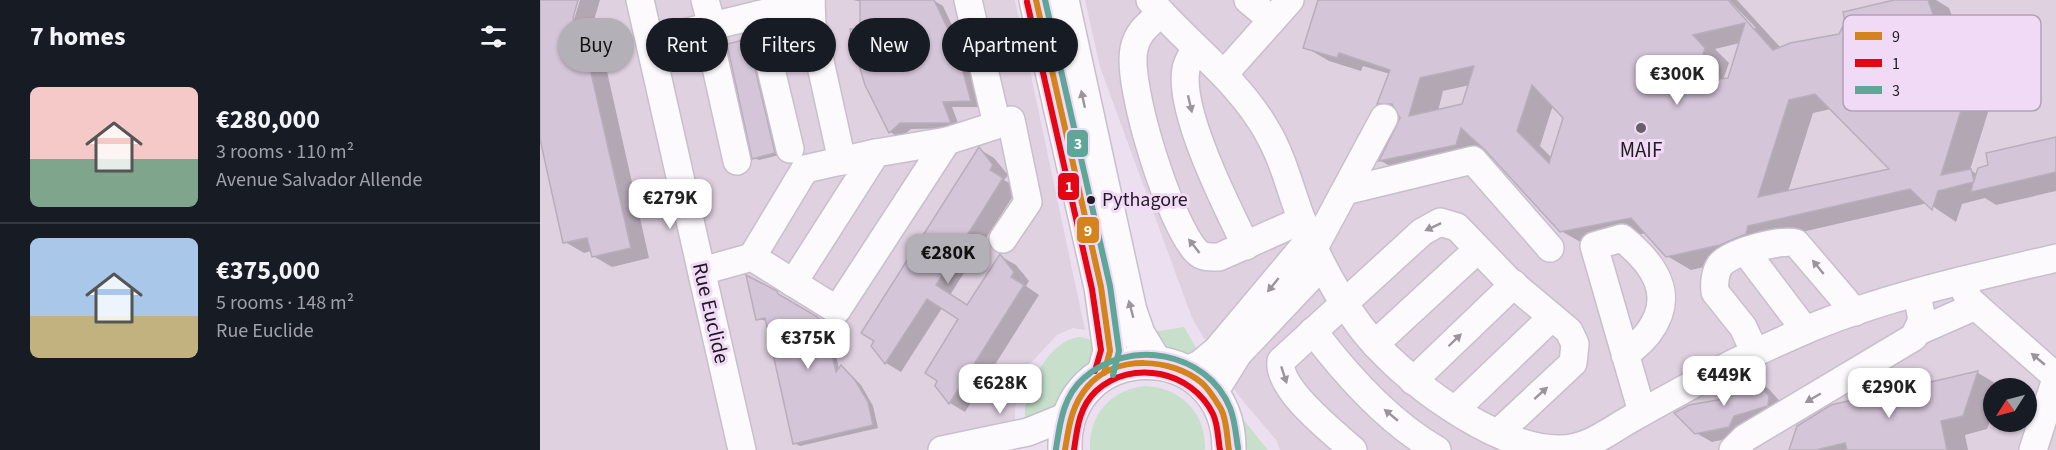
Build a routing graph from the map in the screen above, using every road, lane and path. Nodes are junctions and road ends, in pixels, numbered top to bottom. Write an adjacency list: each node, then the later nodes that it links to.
1 (640, 0): 13 (street, Rue Euclide)
2 (705, 0): 11 (street)
3 (968, 0): 19 (street)
4 (1036, 0): 50 (main road)
5 (1062, 0): 49 (main road, one-way to 5)
6 (1248, 0): 9 (street)
7 (811, 1): 10 (street); 24 (street)
8 (1155, 7): 14 (street); 28 (street, one-way to 8)
9 (1281, 10): 17 (street)
10 (758, 15): 12 (street); 21 (street)
11 (708, 18)
12 (728, 22)
13 (646, 25)
14 (1196, 48): 17 (street); 28 (street, one-way to 28)
15 (653, 72): 34 (street, Rue Euclide)
16 (718, 72): 23 (street)
17 (1224, 74): 27 (street)
18 (1384, 118): 25 (street)
19 (997, 125): 20 (street); 26 (street)
20 (946, 141): 22 (street); 36 (street)
21 (790, 149)
22 (876, 153): 24 (street); 36 (street)
23 (737, 161)
24 (842, 161): 33 (street)
25 (1345, 191): 27 (street); 29 (street)
26 (1003, 239)
27 (1312, 243): 28 (street); 39 (street); 49 (street, one-way to 49); 52 (street)
28 (1246, 246)
29 (1550, 248)
30 (1477, 250): 37 (street); 39 (street, one-way to 39); 46 (street)
31 (1746, 252): 41 (street, one-way to 31); 43 (street); 47 (street)
32 (2056, 258): 35 (street)
33 (741, 260): 34 (street); 36 (street)
34 (702, 271): 59 (street, Rue Euclide)
35 (1960, 281): 38 (street); 40 (street)
36 (794, 283)
37 (1514, 284): 42 (street); 51 (street, one-way to 37)
38 (1917, 294): 41 (street); 45 (street)
39 (1344, 303): 44 (street); 46 (street)
40 (1976, 306): 45 (street); 65 (street, one-way to 40)
41 (1855, 312): 43 (street)
42 (1552, 317): 53 (street); 56 (street, one-way to 42)
43 (1805, 330): 47 (street)
44 (1313, 331): 62 (street, one-way to 62); 63 (street, one-way to 44)
45 (1919, 331): 64 (street, one-way to 64)
46 (1375, 344): 51 (street)
47 (1755, 353): 54 (street)
48 (1625, 355): 54 (street)
49 (1170, 366): 50 (main road); 52 (main road)
50 (1104, 373): 55 (main road)
51 (1413, 381): 53 (street)
52 (1213, 394): 57 (main road)
53 (1455, 410): 56 (street)
54 (1642, 412): 58 (street)
55 (1070, 415): 60 (street); 61 (main road)
56 (1498, 433): 58 (street)
57 (1231, 446)
58 (1574, 449)
59 (742, 450)
60 (942, 450)
61 (1065, 450)
62 (1353, 450)
63 (1437, 450)
64 (1733, 450)
65 (2033, 450)

